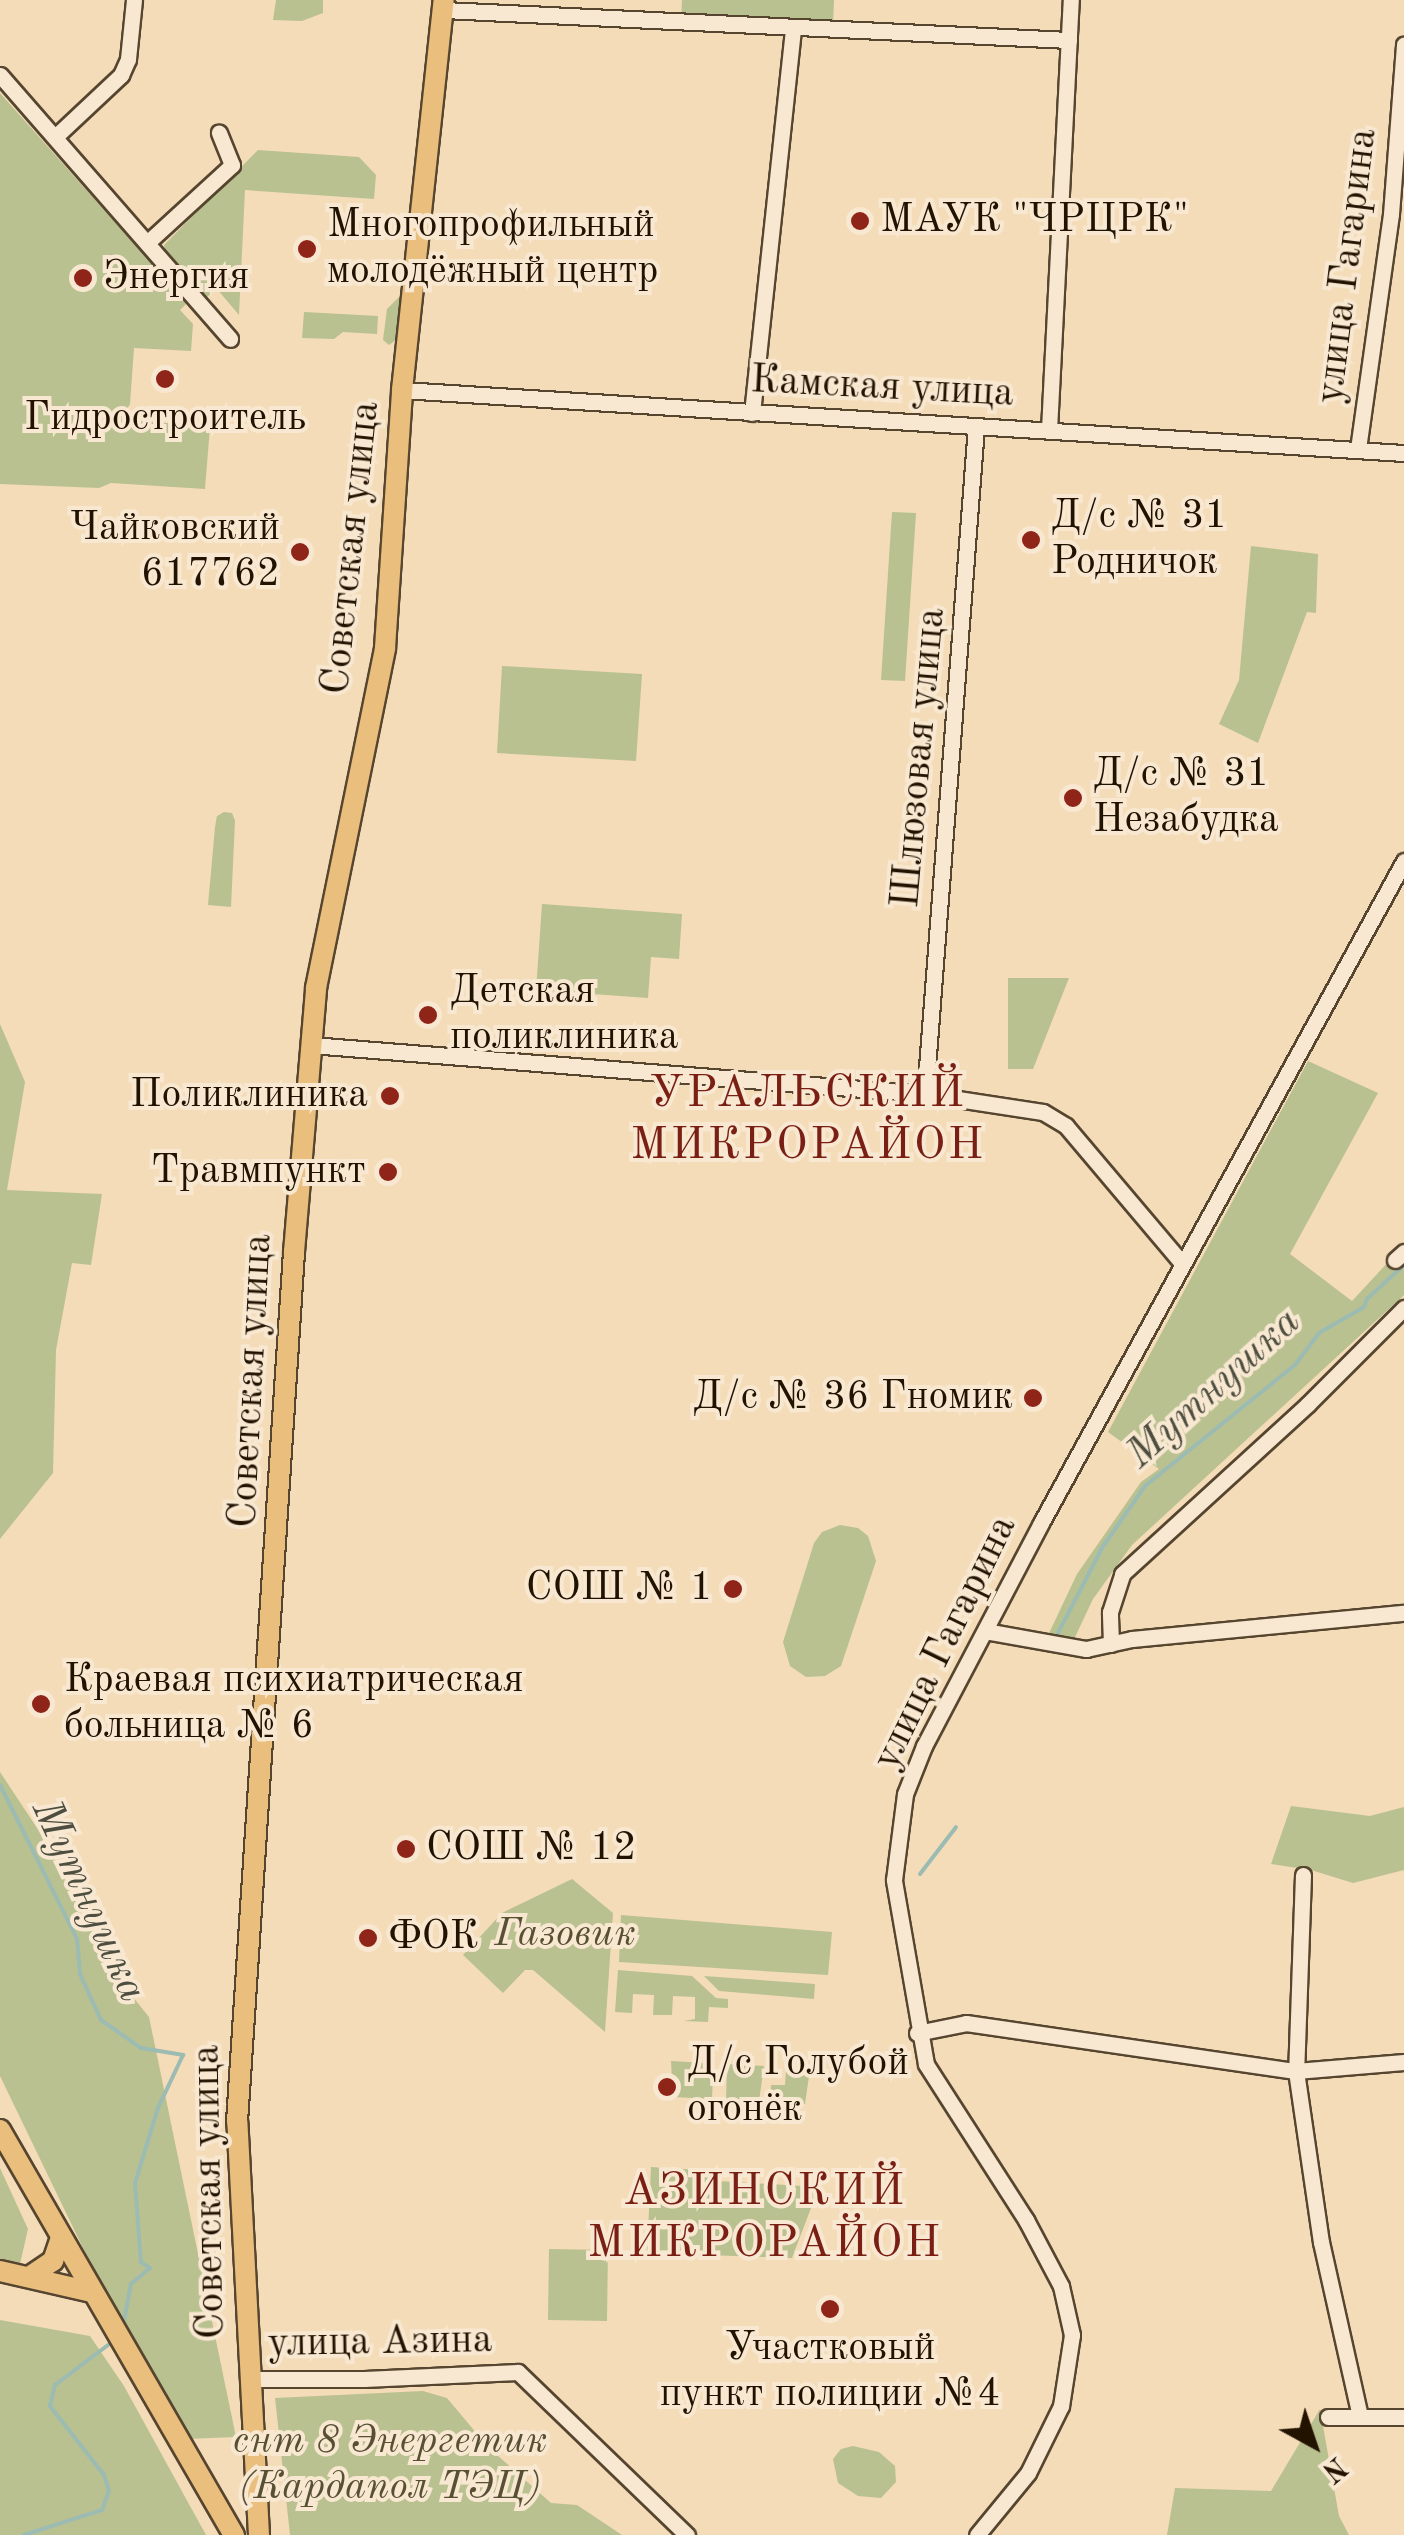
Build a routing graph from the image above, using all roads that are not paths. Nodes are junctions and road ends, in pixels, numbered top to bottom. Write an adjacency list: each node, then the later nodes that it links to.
1 (134, 0): 9 (street)
2 (1071, 0): 5 (street)
3 (444, 5): 4 (street); 12 (main road, Советская улица)
4 (793, 28): 5 (street); 13 (street)
5 (1069, 40): 15 (street)
6 (1404, 44): 16 (street, улица Гагарина)
7 (0, 75): 9 (street)
8 (219, 133): 10 (street)
9 (55, 137): 10 (street)
10 (148, 242): 11 (street)
11 (230, 340)
12 (402, 390): 13 (street, Камская улица); 19 (main road, Советская улица)
13 (752, 412): 14 (street, Камская улица)
14 (976, 426): 15 (street, Камская улица); 20 (street, Шлюзовая улица)
15 (1049, 430): 16 (street, Камская улица)
16 (1358, 448): 17 (street, улица Гагарина)
17 (1404, 453)
18 (1404, 861): 21 (street, улица Гагарина)
19 (311, 1045): 20 (street); 35 (main road, Советская улица)
20 (925, 1094): 21 (street)
21 (1180, 1262): 24 (street, улица Гагарина)
22 (1404, 1308): 25 (street)
23 (1404, 1613): 25 (street)
24 (985, 1632): 25 (street); 27 (street, улица Гагарина)
25 (1111, 1644)
26 (1303, 1875): 29 (street)
27 (917, 2032): 29 (street); 44 (street, улица Гагарина)
28 (1404, 2062): 29 (street)
29 (1296, 2071): 36 (street)
30 (0, 2130): 31 (main road)
31 (60, 2238): 33 (main road); 34 (main road)
32 (0, 2271): 33 (main road)
33 (29, 2277): 34 (main road)
34 (92, 2292): 40 (main road)
35 (248, 2379): 39 (main road, Советская улица); 43 (street, улица Азина)
36 (1360, 2416): 37 (street); 38 (street)
37 (1328, 2418)
38 (1404, 2418)
39 (256, 2490): 40 (main road); 42 (main road, Советская улица)
40 (218, 2509): 41 (main road)
41 (234, 2535)
42 (259, 2535)
43 (687, 2535)
44 (977, 2535)

